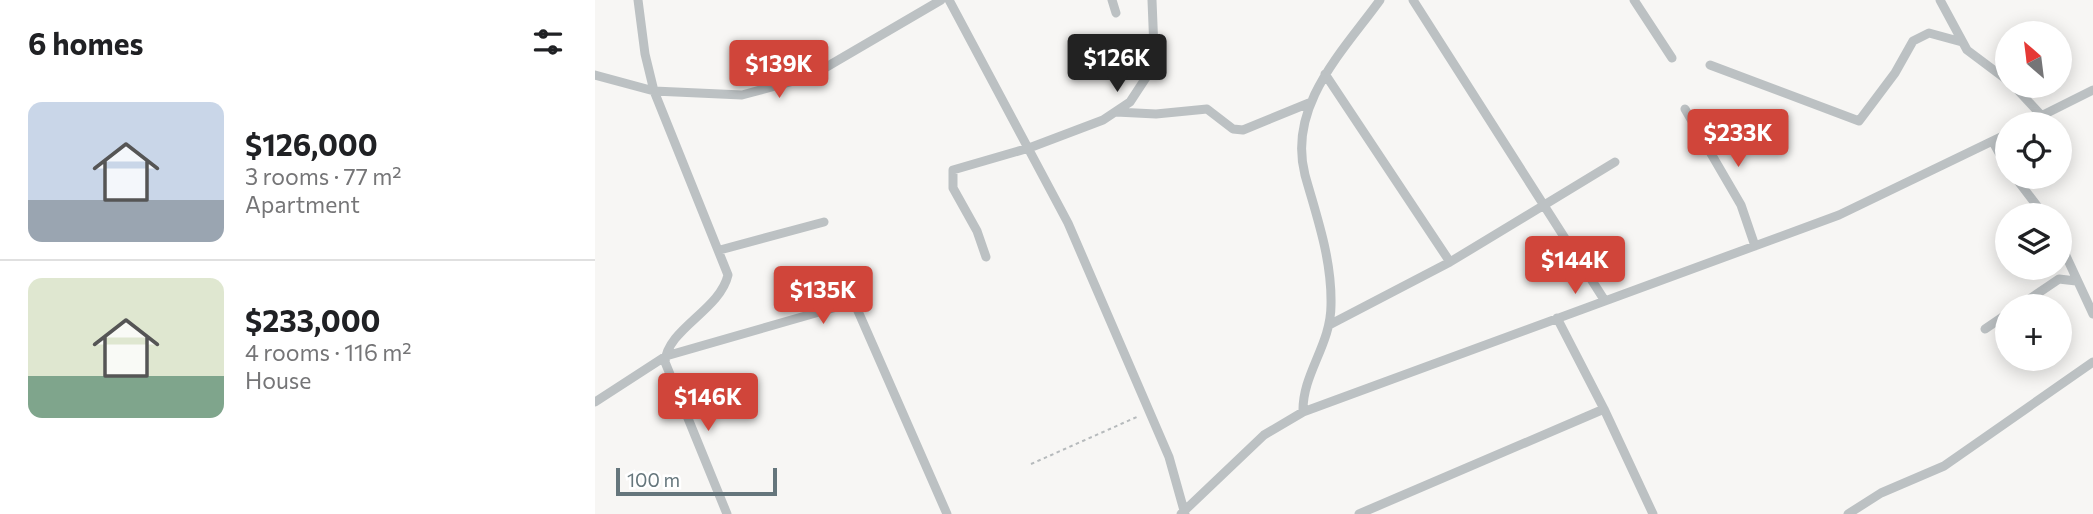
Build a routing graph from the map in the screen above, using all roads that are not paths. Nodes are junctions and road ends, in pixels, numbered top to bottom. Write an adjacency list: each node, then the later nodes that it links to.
1 (638, 0): 18 (street)
2 (941, 0): 18 (street)
3 (949, 0): 27 (street)
4 (1112, 0): 10 (street)
5 (1152, 0): 24 (street)
6 (1380, 0): 15 (street)
7 (1413, 0): 31 (street)
8 (1634, 0): 12 (street)
9 (1940, 0): 11 (street)
10 (1116, 13)
11 (1962, 43): 13 (street); 14 (street)
12 (1672, 58)
13 (1710, 65)
14 (1995, 72)
15 (1325, 74): 20 (street); 36 (street)
16 (595, 75): 18 (street)
17 (2093, 90): 23 (street)
18 (654, 91): 34 (street)
19 (2026, 98): 22 (street)
20 (1309, 103): 24 (street); 44 (street)
21 (1685, 109): 33 (street)
22 (2039, 112)
23 (2048, 112)
24 (1116, 113): 27 (street)
25 (1993, 142): 26 (street); 33 (street)
26 (1995, 146)
27 (1029, 148): 35 (street); 51 (street)
28 (1615, 162): 31 (street)
29 (2024, 189): 30 (street)
30 (2035, 203)
31 (1543, 207): 36 (street); 40 (street)
32 (824, 222): 34 (street)
33 (1755, 246): 40 (street)
34 (720, 250): 46 (street)
35 (986, 257)
36 (1450, 262): 44 (street)
37 (2072, 272): 38 (street)
38 (2076, 281): 39 (street); 41 (street)
39 (2037, 294)
40 (1605, 301): 42 (street)
41 (2093, 314)
42 (1557, 318): 49 (street); 50 (street)
43 (1995, 322): 45 (street)
44 (1331, 324): 50 (street)
45 (1985, 329)
46 (666, 356): 48 (street); 52 (street); 53 (street)
47 (2093, 362): 56 (street)
48 (595, 402)
49 (1604, 409): 54 (street); 55 (street)
50 (1303, 412): 51 (street)
51 (1183, 513)
52 (727, 514)
53 (947, 514)
54 (1359, 514)
55 (1653, 514)
56 (1849, 514)

